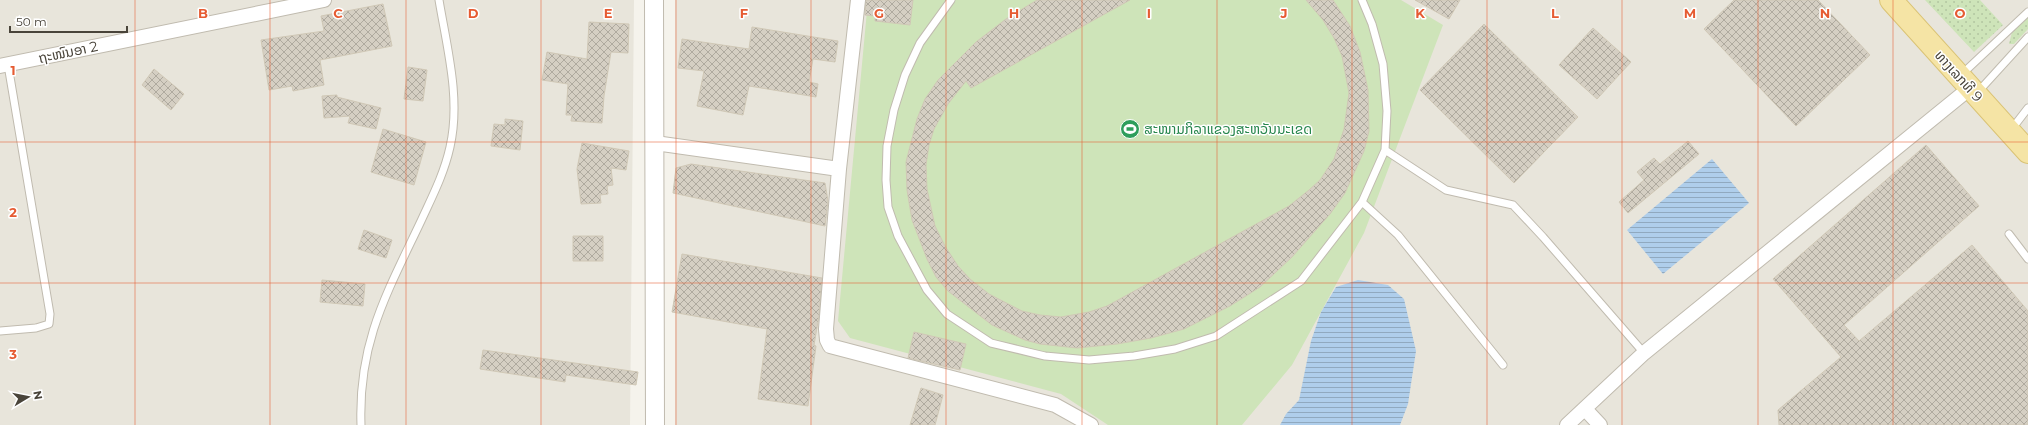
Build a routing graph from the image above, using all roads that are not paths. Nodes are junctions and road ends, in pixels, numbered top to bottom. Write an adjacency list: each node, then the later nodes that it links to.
1 (324, 0): 10 (street, ຖະໜົນອາ 2)
2 (439, 0): 25 (lane)
3 (654, 0): 14 (street)
4 (858, 0): 17 (street)
5 (951, 0): 18 (lane)
6 (1362, 0): 15 (lane)
7 (1891, 0): 11 (main road, ທາງເລກທີ 9)
8 (2028, 12): 11 (lane)
9 (2028, 37): 11 (lane)
10 (4, 65): 21 (lane)
11 (1968, 86): 13 (main road, ທາງເລກທີ 9); 22 (street)
12 (2028, 108): 13 (lane)
13 (2009, 132): 16 (main road, ທາງເລກທີ 9)
14 (655, 143): 17 (street); 26 (street)
15 (1385, 150): 18 (lane); 22 (lane)
16 (2028, 152)
17 (840, 169): 27 (street)
18 (1362, 202): 23 (lane)
19 (2009, 234): 20 (lane)
20 (2028, 259)
21 (0, 331)
22 (1644, 353): 24 (street)
23 (1503, 365)
24 (1585, 408): 28 (street); 29 (street)
25 (361, 425)
26 (655, 425)
27 (1090, 425)
28 (1567, 425)
29 (1600, 425)

